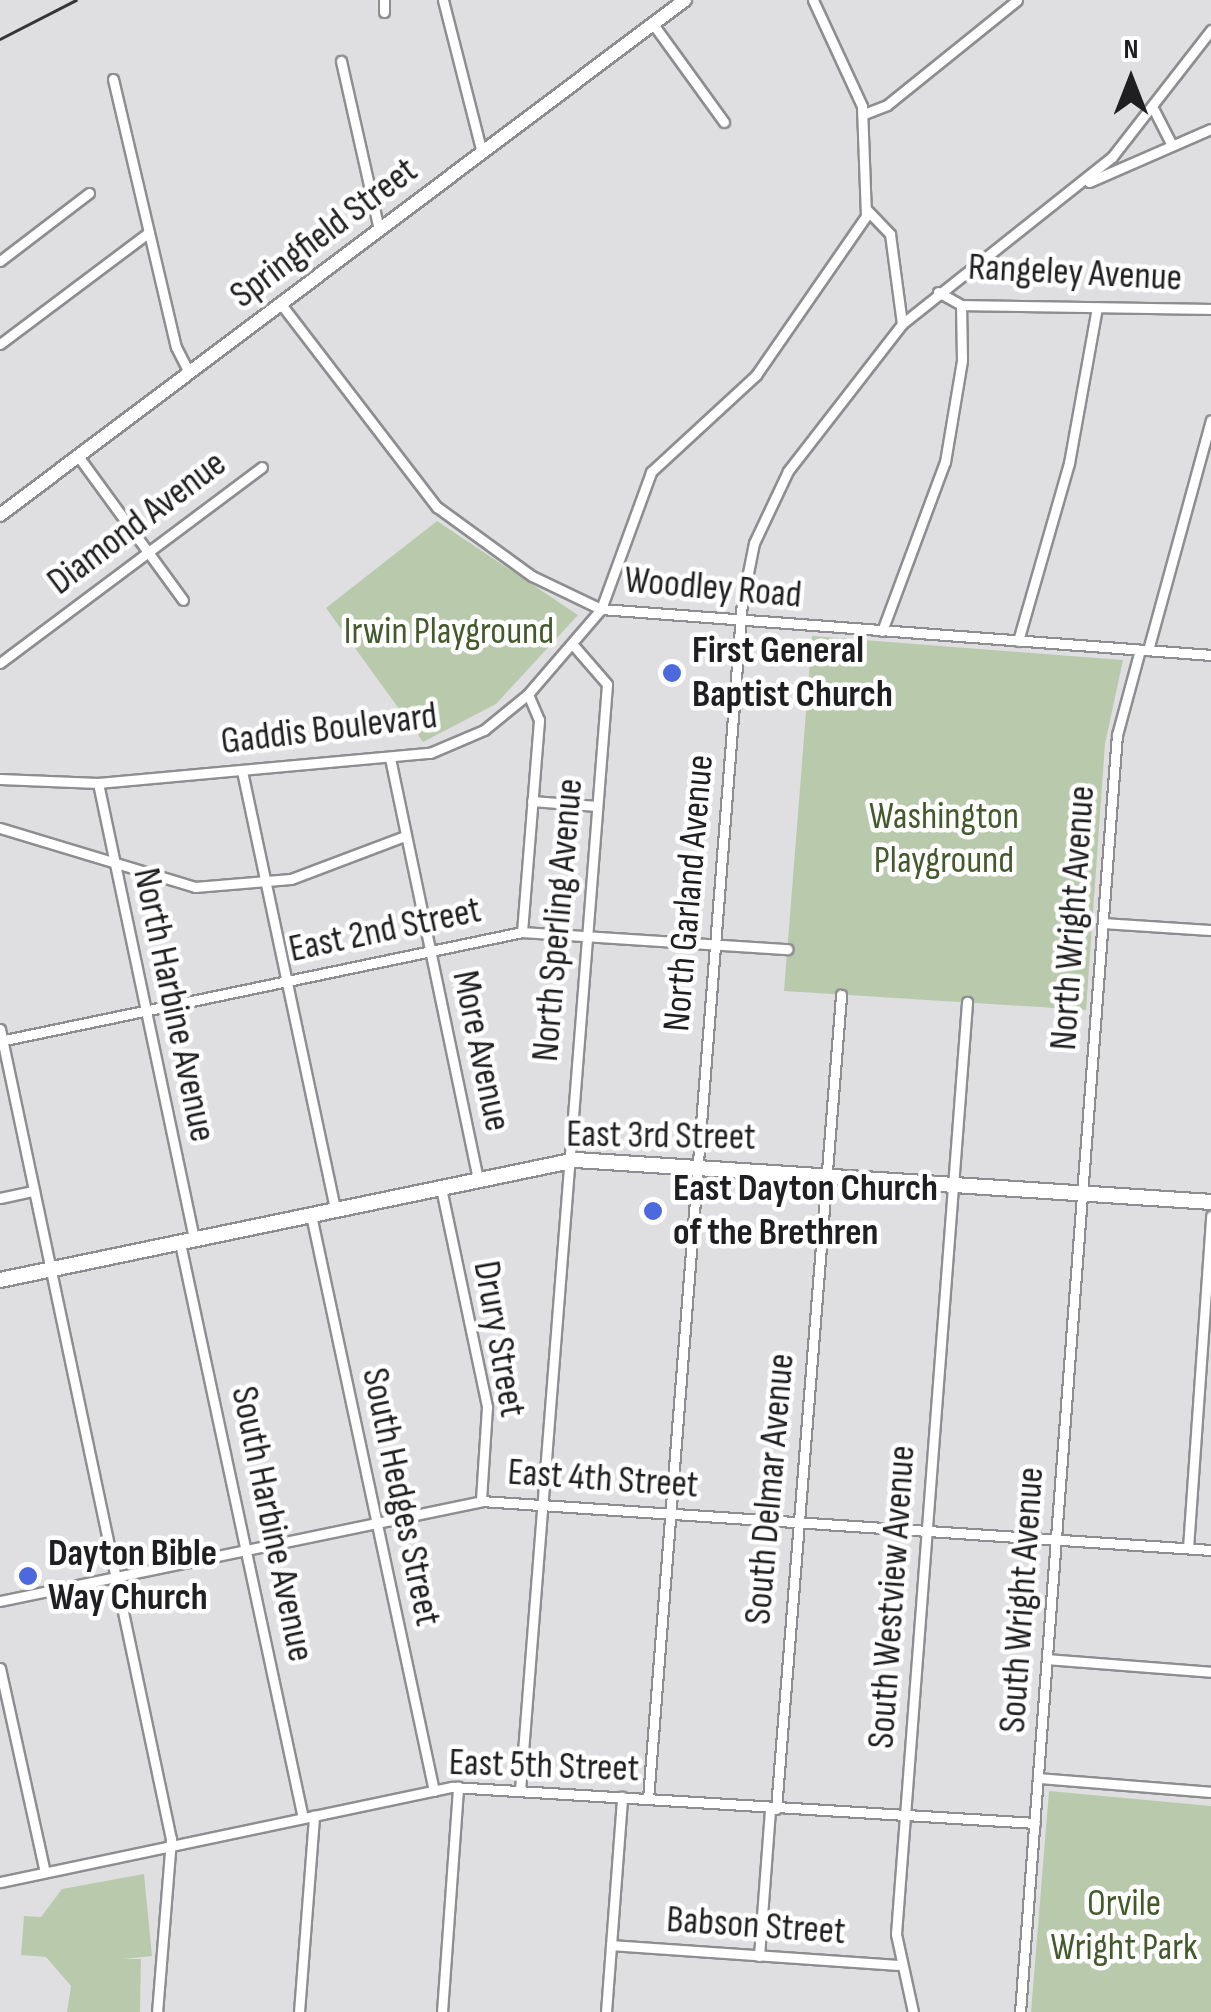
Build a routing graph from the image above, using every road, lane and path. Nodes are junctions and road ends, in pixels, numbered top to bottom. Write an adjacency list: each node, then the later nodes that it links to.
1 (384, 0): 7 (street)
2 (443, 0): 17 (street)
3 (685, 0): 8 (main road, Springfield Street)
4 (813, 0): 13 (street)
5 (1002, 0): 6 (street)
6 (1014, 4): 13 (street)
7 (384, 12)
8 (653, 24): 14 (street); 17 (main road, Springfield Street)
9 (1211, 30): 12 (street, North Garland Avenue)
10 (340, 60): 21 (street)
11 (113, 80): 22 (street)
12 (1154, 110): 16 (street); 18 (street, North Garland Avenue)
13 (864, 114): 20 (street)
14 (724, 122)
15 (1211, 129): 16 (street)
16 (1171, 144): 18 (street)
17 (482, 153): 21 (main road, Springfield Street)
18 (1074, 190): 24 (street, North Garland Avenue)
19 (90, 193): 23 (street)
20 (868, 211): 29 (street); 38 (street, Gaddis Boulevard)
21 (379, 230): 25 (main road, Springfield Street)
22 (149, 232): 30 (street); 31 (street)
23 (0, 261)
24 (938, 292): 26 (street, Rangeley Avenue); 29 (street, North Garland Avenue)
25 (281, 304): 31 (main road, Springfield Street); 38 (street, Woodley Road)
26 (961, 306): 27 (street, Rangeley Avenue); 40 (street)
27 (1097, 308): 28 (street, Rangeley Avenue); 41 (street)
28 (1211, 309)
29 (902, 324): 39 (street, North Garland Avenue)
30 (0, 344)
31 (190, 372): 33 (main road, Springfield Street)
32 (1211, 420): 43 (street, North Wright Avenue)
33 (78, 456): 35 (main road, Springfield Street); 36 (street)
34 (262, 467): 36 (street, Diamond Avenue)
35 (0, 515)
36 (149, 551): 37 (street); 45 (street, Diamond Avenue)
37 (183, 600)
38 (601, 609): 39 (street, Woodley Road); 42 (street, Gaddis Boulevard)
39 (741, 622): 40 (street, Woodley Road); 61 (street, North Garland Avenue)
40 (882, 631): 41 (street, Woodley Road)
41 (1018, 641): 43 (street, Woodley Road)
42 (575, 647): 46 (street, Gaddis Boulevard); 52 (street, North Sperling Avenue)
43 (1144, 650): 44 (street, Woodley Road); 57 (street, North Wright Avenue)
44 (1211, 654)
45 (0, 663)
46 (528, 694): 47 (street, Gaddis Boulevard); 51 (street)
47 (390, 758): 48 (street, Gaddis Boulevard); 54 (street, More Avenue)
48 (242, 771): 50 (street, Gaddis Boulevard); 56 (street)
49 (0, 780): 50 (street, Gaddis Boulevard)
50 (98, 783): 55 (street, North Harbine Avenue)
51 (532, 802): 52 (street); 59 (street)
52 (597, 806): 60 (street, North Sperling Avenue)
53 (0, 828): 55 (street)
54 (406, 836): 56 (street); 63 (street, More Avenue)
55 (114, 866): 56 (street); 67 (street, North Harbine Avenue)
56 (266, 883): 64 (street)
57 (1103, 923): 58 (street); 77 (street, North Wright Avenue)
58 (1211, 930)
59 (522, 932): 60 (street, East 2nd Street); 63 (street, East 2nd Street)
60 (587, 936): 61 (street, East 2nd Street); 70 (street, North Sperling Avenue)
61 (715, 944): 62 (street, East 2nd Street); 71 (street, North Garland Avenue)
62 (787, 949)
63 (429, 952): 64 (street, East 2nd Street); 73 (street, More Avenue)
64 (287, 982): 67 (street, East 2nd Street); 80 (street)
65 (840, 996): 72 (street, South Delmar Avenue)
66 (967, 1002): 74 (street, South Westview Avenue)
67 (145, 1011): 69 (street, East 2nd Street); 83 (street, North Harbine Avenue)
68 (0, 1029): 69 (street)
69 (1, 1041): 76 (street)
70 (570, 1161): 71 (main road, East 3rd Street); 73 (main road, East 3rd Street); 87 (street, North Sperling Avenue)
71 (698, 1166): 72 (main road, East 3rd Street); 88 (street, North Garland Avenue)
72 (825, 1175): 74 (main road, East 3rd Street); 90 (street, South Delmar Avenue)
73 (478, 1180): 75 (main road, East 3rd Street)
74 (954, 1184): 77 (main road, East 3rd Street); 91 (street, South Westview Avenue)
75 (440, 1188): 80 (main road, East 3rd Street); 86 (street, Drury Street)
76 (34, 1191): 78 (street); 84 (street)
77 (1082, 1193): 79 (main road, East 3rd Street); 92 (street, South Wright Avenue)
78 (0, 1198)
79 (1211, 1202)
80 (336, 1210): 81 (main road, East 3rd Street)
81 (310, 1215): 83 (main road, East 3rd Street); 89 (street, South Hedges Street)
82 (1211, 1216): 93 (street)
83 (187, 1241): 84 (main road, East 3rd Street); 94 (street, South Harbine Avenue)
84 (51, 1270): 85 (main road, East 3rd Street); 96 (street)
85 (0, 1280)
86 (481, 1500): 87 (street, East 4th Street); 89 (street, East 4th Street)
87 (542, 1505): 88 (street, East 4th Street); 103 (street, North Sperling Avenue)
88 (670, 1514): 90 (street, East 4th Street); 107 (street, North Garland Avenue)
89 (376, 1522): 94 (street, East 4th Street); 104 (street, South Hedges Street)
90 (798, 1524): 91 (street, East 4th Street); 108 (street, South Delmar Avenue)
91 (926, 1533): 92 (street, East 4th Street); 109 (street, South Westview Avenue)
92 (1056, 1538): 93 (street, East 4th Street); 98 (street, South Wright Avenue)
93 (1188, 1548): 95 (street, East 4th Street)
94 (246, 1550): 96 (street, East 4th Street); 110 (street, South Harbine Avenue)
95 (1211, 1550)
96 (116, 1577): 97 (street, East 4th Street); 112 (street)
97 (0, 1601)
98 (1048, 1659): 100 (street); 101 (street, South Wright Avenue)
99 (0, 1668): 113 (street)
100 (1211, 1672)
101 (1038, 1778): 105 (street); 111 (street, South Wright Avenue)
102 (458, 1787): 103 (street, East 5th Street); 104 (street, East 5th Street); 120 (street)
103 (520, 1790): 106 (street, East 5th Street)
104 (434, 1791): 110 (street, East 5th Street)
105 (1211, 1792)
106 (622, 1796): 107 (street, East 5th Street); 115 (street)
107 (648, 1799): 108 (street, East 5th Street)
108 (773, 1808): 109 (street, East 5th Street); 116 (street, South Delmar Avenue)
109 (905, 1814): 111 (street, East 5th Street); 117 (street, South Westview Avenue)
110 (308, 1817): 112 (street, East 5th Street); 119 (street, South Harbine Avenue)
111 (1034, 1823): 123 (street, South Wright Avenue)
112 (171, 1846): 113 (street, East 5th Street); 118 (street)
113 (45, 1872): 114 (street, East 5th Street)
114 (0, 1882)
115 (612, 1945): 116 (street, Babson Street); 121 (street)
116 (759, 1956): 117 (street, Babson Street)
117 (897, 1965): 122 (street, South Westview Avenue)
118 (157, 2012)
119 (299, 2012)
120 (442, 2012)
121 (606, 2012)
122 (913, 2012)
123 (1020, 2012)

